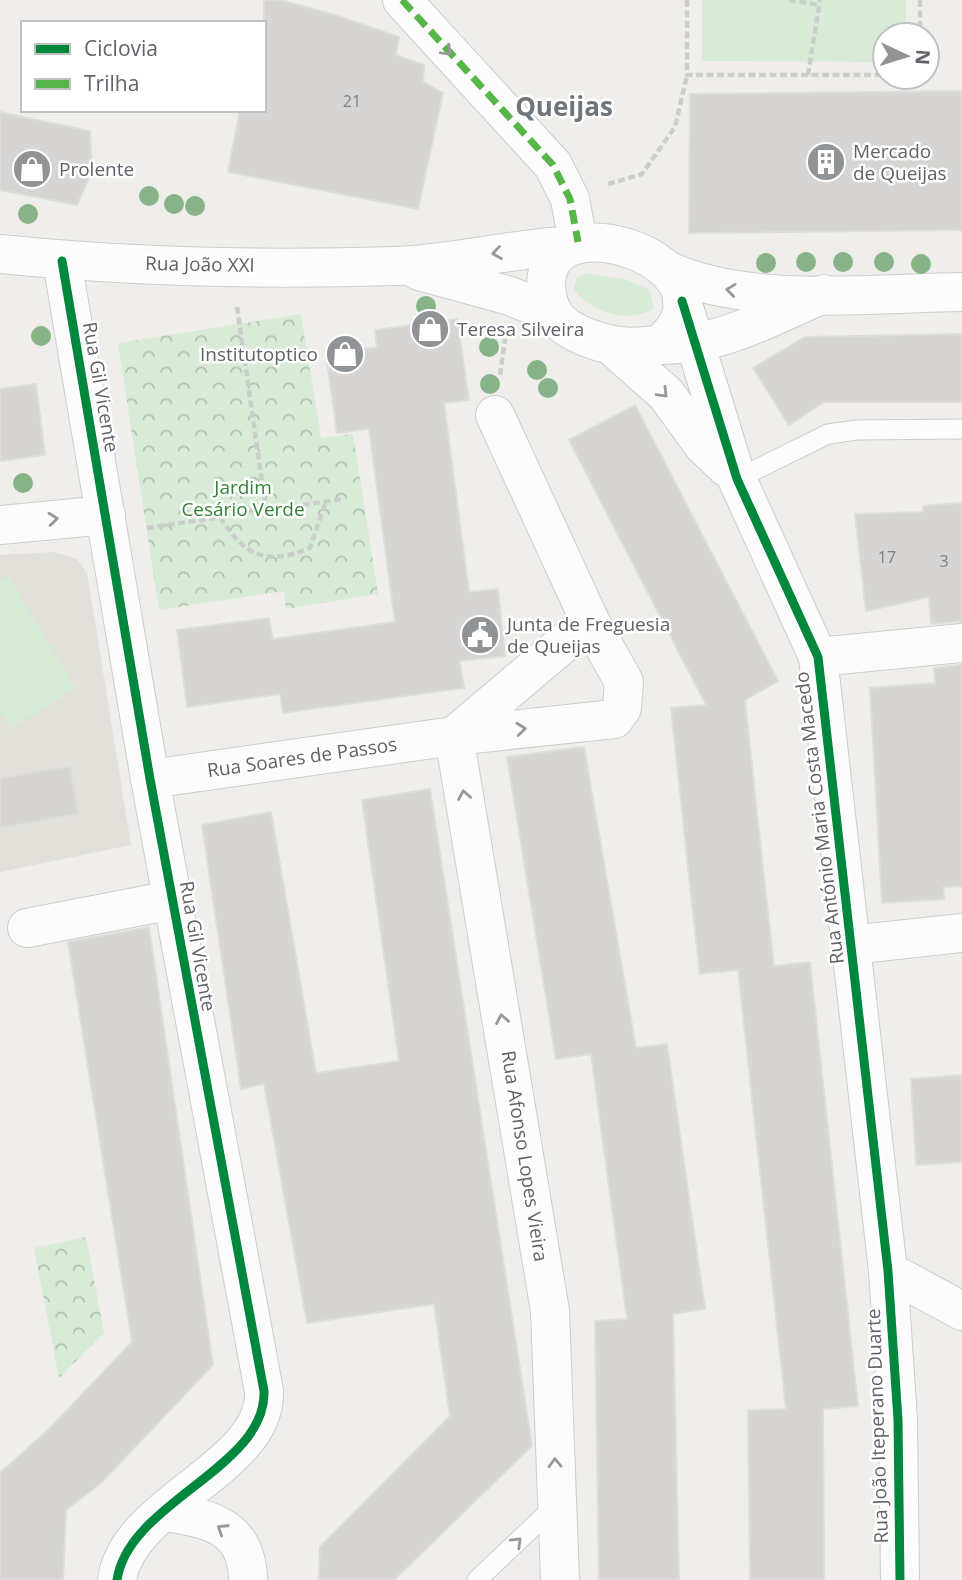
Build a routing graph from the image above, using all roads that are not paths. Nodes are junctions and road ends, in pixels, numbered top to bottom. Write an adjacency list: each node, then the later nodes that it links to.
1 (402, 0): 2 (street, one-way to 2)
2 (572, 244): 5 (street, Rua João XXI, one-way to 5); 6 (street); 9 (street)
3 (0, 254): 4 (street, Rua João XXI)
4 (62, 261): 5 (street, Rua João XXI); 16 (street, Rua Gil Vicente)
5 (400, 266): 9 (street, Rua João XXI)
6 (676, 286): 8 (street, one-way to 6); 10 (street, Rua António Maria Costa Macedo); 11 (street)
7 (962, 292): 8 (street)
8 (824, 294): 10 (street)
9 (552, 313): 12 (street)
10 (697, 342): 11 (street); 15 (street, Rua António Maria Costa Macedo)
11 (659, 345): 12 (street)
12 (613, 347): 15 (street, Rua António Maria Costa Macedo, one-way to 15)
13 (495, 415): 18 (street, Rua Soares de Passos)
14 (962, 429): 15 (lane)
15 (737, 479): 20 (street, Rua António Maria Costa Macedo)
16 (106, 515): 17 (street, one-way to 16); 22 (street, Rua Gil Vicente)
17 (0, 525)
18 (590, 621): 21 (street); 21 (street, Rua Soares de Passos, one-way to 18)
19 (962, 643): 20 (street)
20 (818, 657): 26 (street, Rua António Maria Costa Macedo)
21 (454, 736): 22 (street, Rua Soares de Passos); 29 (street, Rua Afonso Lopes Vieira, one-way to 21)
22 (150, 779): 23 (street, Rua Gil Vicente)
23 (172, 900): 24 (street); 30 (street, Rua Gil Vicente)
24 (27, 928)
25 (962, 933): 26 (street)
26 (851, 944): 27 (street, Rua António Maria Costa Macedo)
27 (888, 1271): 28 (street); 35 (street, Rua João Iteperano Duarte)
28 (962, 1311)
29 (557, 1504): 33 (lane, one-way to 29); 34 (street, Rua Afonso Lopes Vieira)
30 (164, 1512): 31 (street, Rua Gil Vicente); 32 (street, one-way to 30)
31 (117, 1580)
32 (248, 1580)
33 (477, 1580)
34 (560, 1580)
35 (900, 1580)

